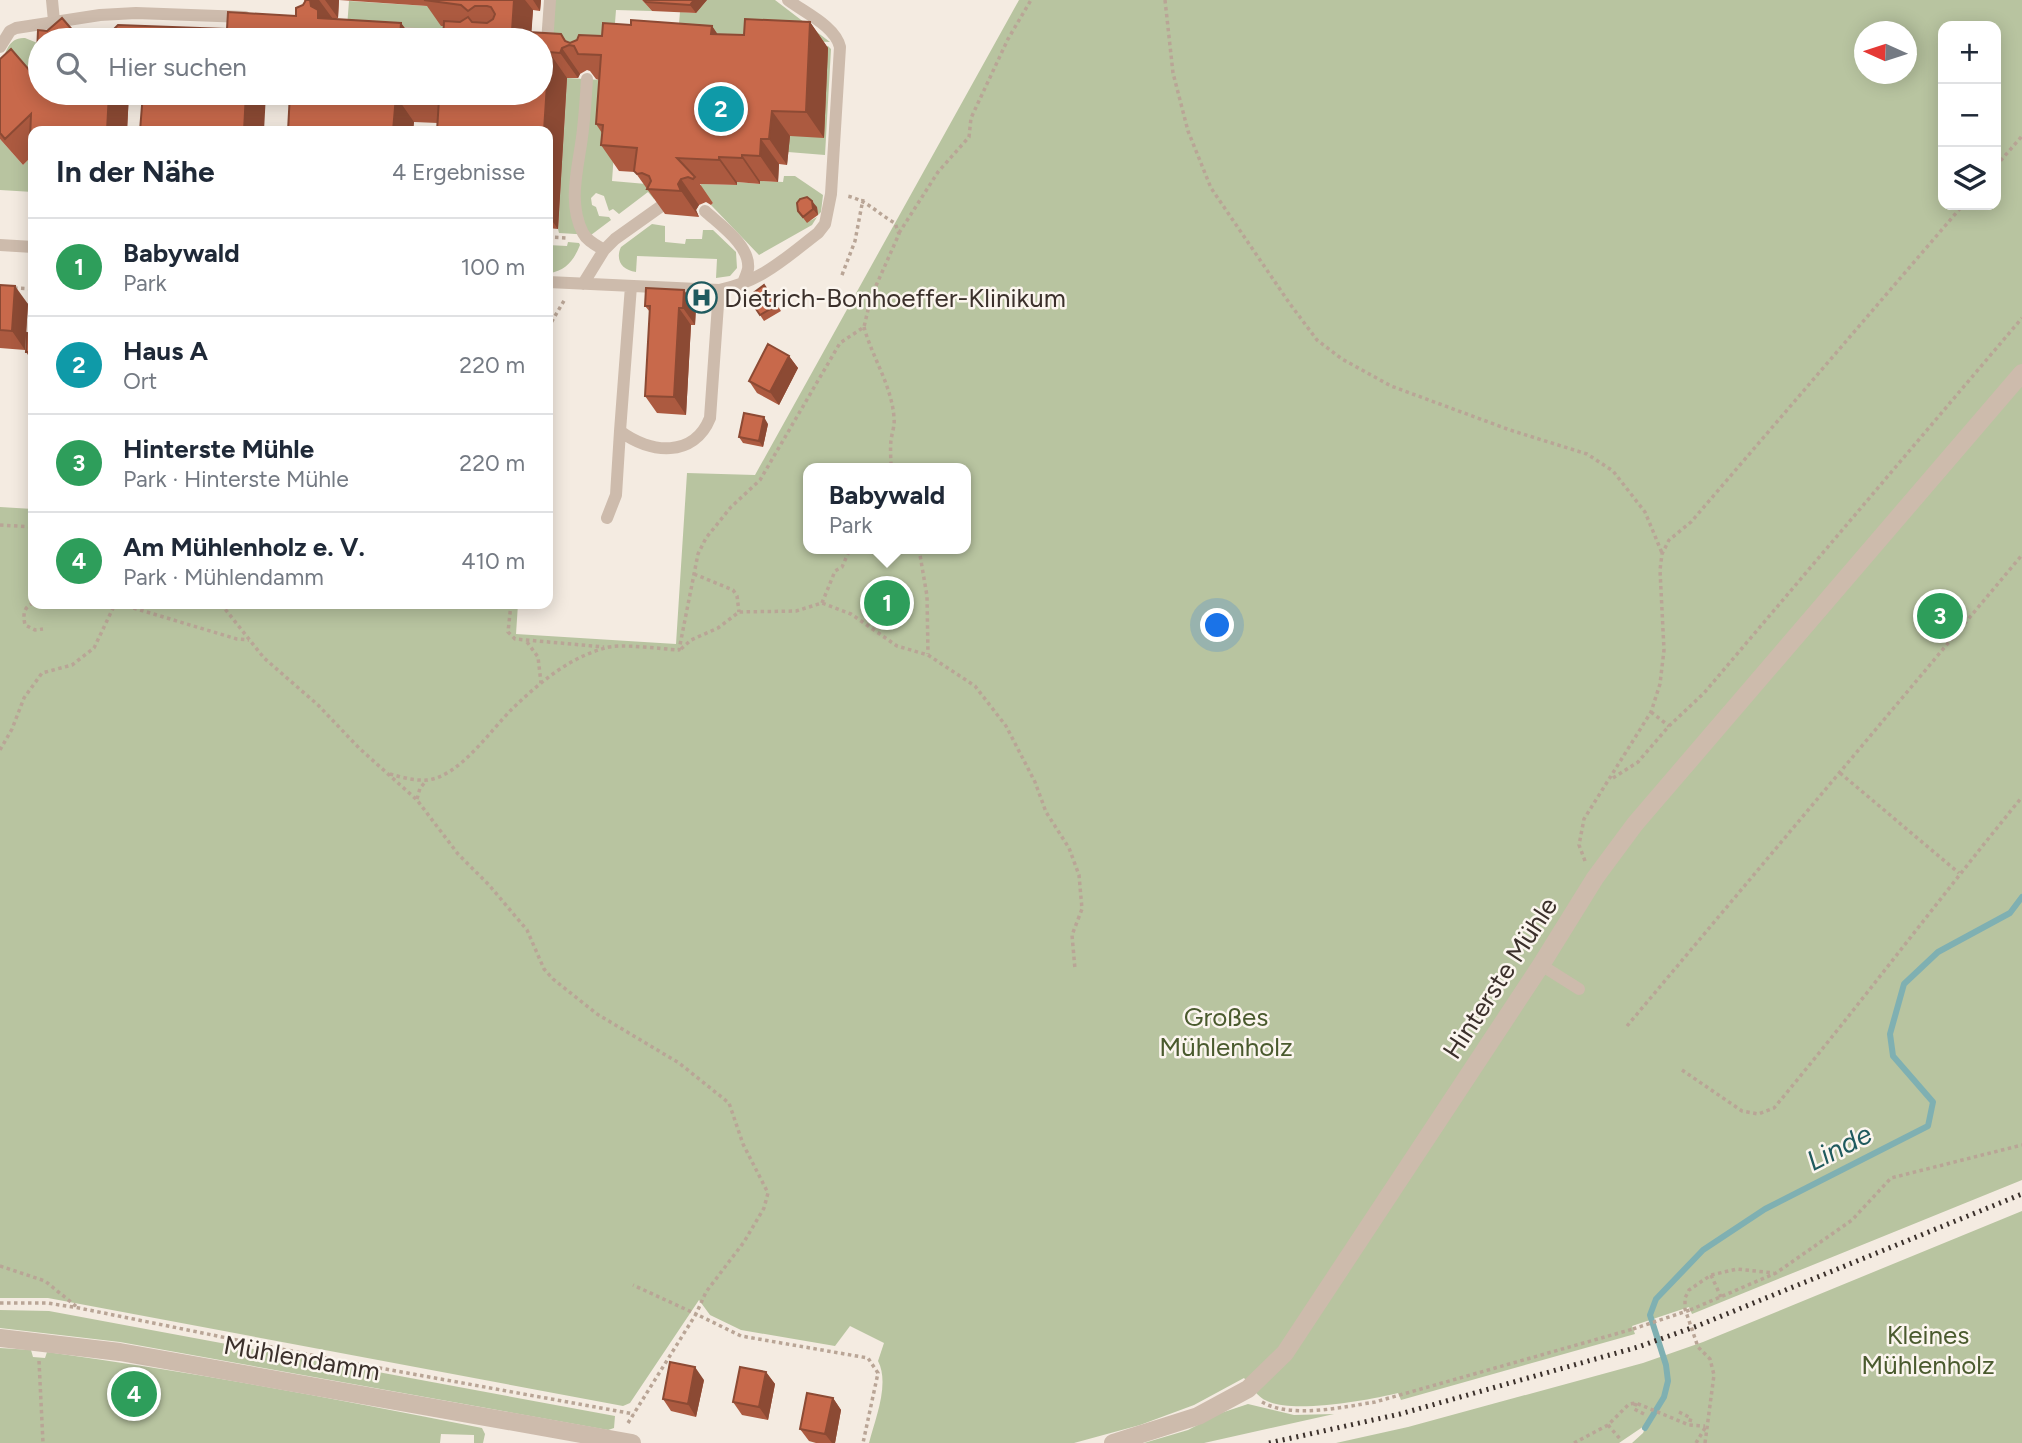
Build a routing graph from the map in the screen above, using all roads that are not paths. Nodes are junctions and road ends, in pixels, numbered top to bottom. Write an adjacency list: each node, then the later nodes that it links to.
1 (52, 0): 5 (lane)
2 (550, 0): 6 (lane)
3 (788, 0): 16 (lane)
4 (262, 18): 5 (lane)
5 (54, 21): 7 (lane)
6 (549, 28)
7 (1, 44)
8 (587, 79): 13 (lane)
9 (660, 207): 13 (lane)
10 (705, 211): 16 (lane)
11 (0, 245): 12 (lane)
12 (28, 247)
13 (604, 250): 15 (lane)
14 (553, 282): 15 (lane)
15 (583, 284): 17 (lane)
16 (742, 285): 18 (lane)
17 (631, 286): 18 (lane); 20 (lane)
18 (719, 290): 20 (lane)
19 (2022, 373): 22 (street, Hinterste Mühle)
20 (620, 431): 21 (lane)
21 (607, 518)
22 (1541, 965): 23 (lane); 27 (street, Hinterste Mühle)
23 (1579, 989)
24 (0, 1338): 25 (street, Mühlendamm)
25 (594, 1440): 26 (street)
26 (632, 1443)
27 (1113, 1443)

